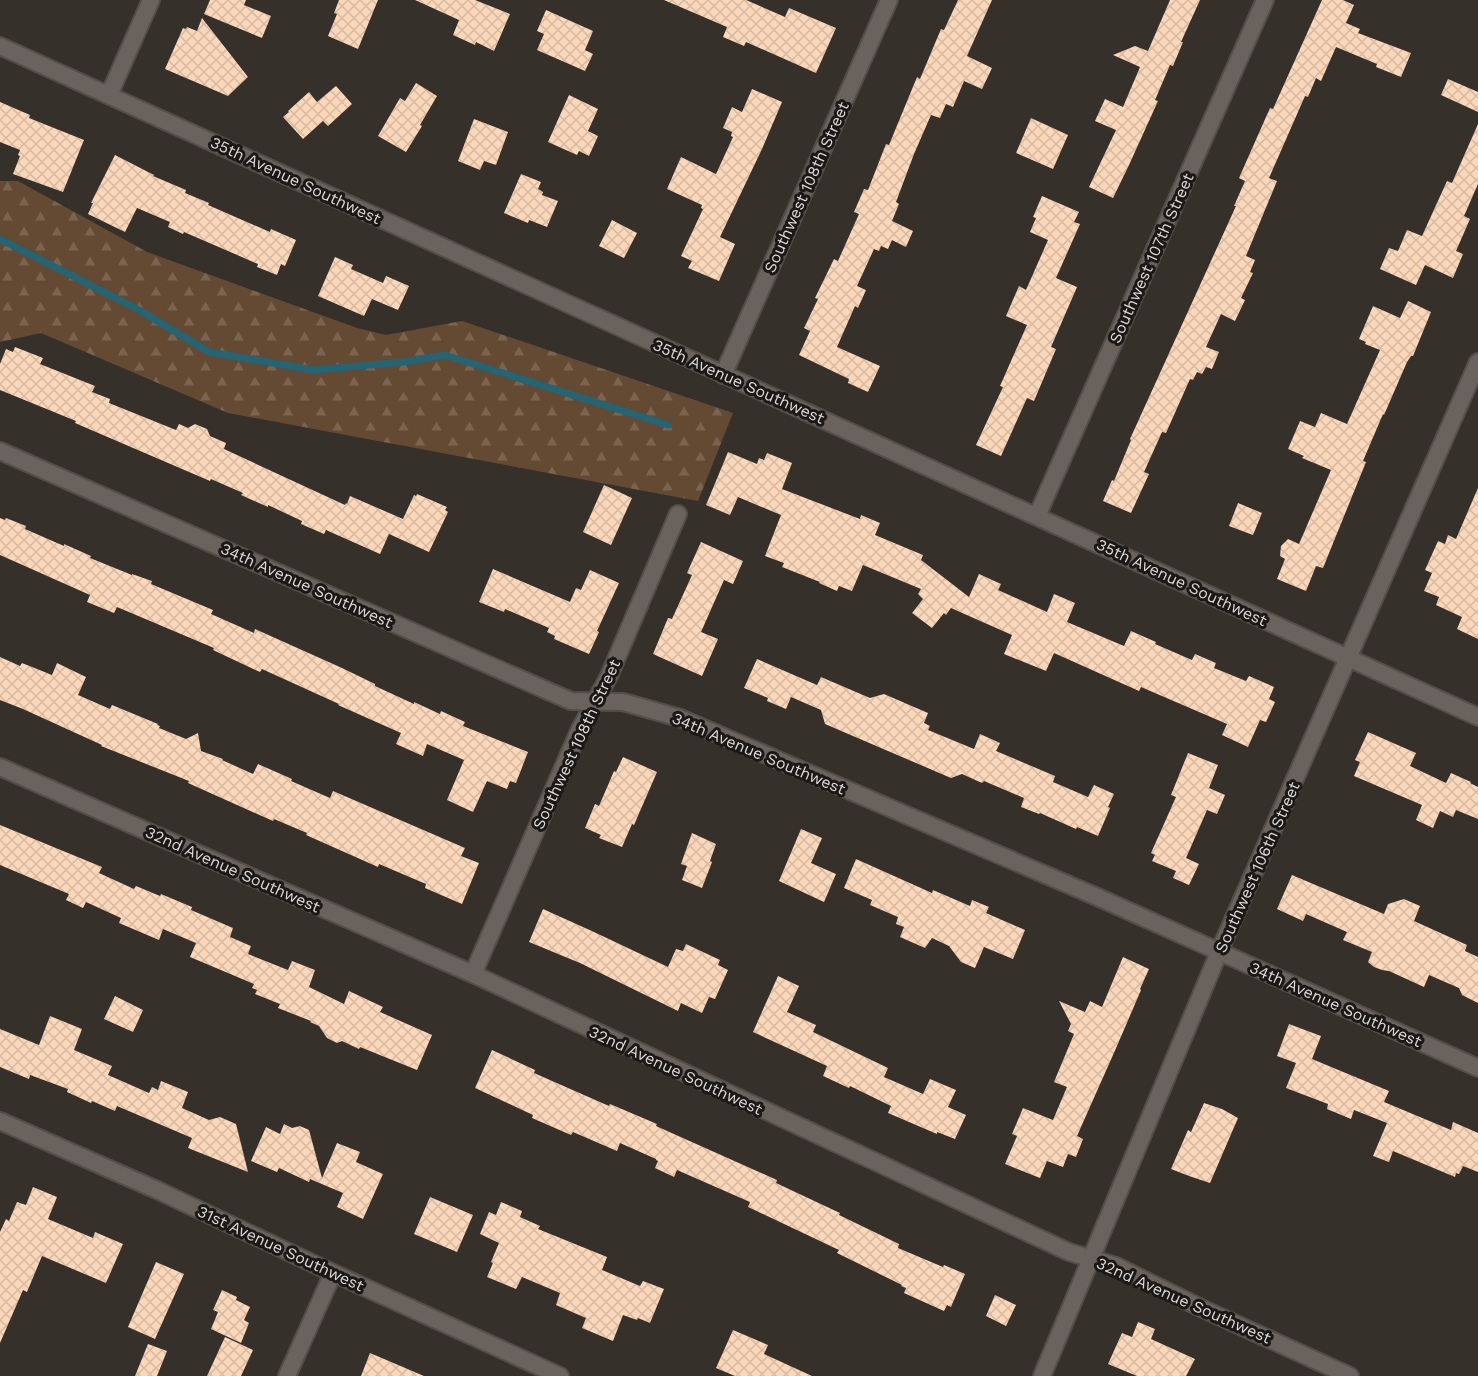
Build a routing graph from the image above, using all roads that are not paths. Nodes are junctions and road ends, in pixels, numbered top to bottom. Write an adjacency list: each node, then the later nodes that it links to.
1 (151, 0): 5 (street)
2 (889, 0): 7 (street, Southwest 108th Street)
3 (1264, 0): 10 (street, Southwest 107th Street)
4 (0, 46): 5 (street, 35th Avenue Southwest)
5 (109, 95): 7 (street, 35th Avenue Southwest)
6 (1478, 362): 11 (street, Southwest 106th Street)
7 (723, 375): 10 (street, 35th Avenue Southwest)
8 (0, 451): 12 (street, 34th Avenue Southwest)
9 (678, 514): 12 (street, Southwest 108th Street)
10 (1037, 516): 11 (street, 35th Avenue Southwest)
11 (1348, 658): 13 (street, 35th Avenue Southwest); 15 (street, Southwest 106th Street)
12 (595, 701): 15 (street, 34th Avenue Southwest); 16 (street, Southwest 108th Street)
13 (1478, 717)
14 (0, 767): 16 (street, 32nd Avenue Southwest)
15 (1220, 952): 17 (street, 34th Avenue Southwest); 19 (street, Southwest 106th Street)
16 (473, 974): 19 (street, 32nd Avenue Southwest)
17 (1478, 1068)
18 (0, 1121): 20 (street, 31st Avenue Southwest)
19 (1091, 1258): 23 (street, Southwest 106th Street); 24 (street, 32nd Avenue Southwest)
20 (333, 1273): 21 (street); 22 (street, 31st Avenue Southwest)
21 (288, 1376)
22 (560, 1376)
23 (1042, 1376)
24 (1350, 1376)

